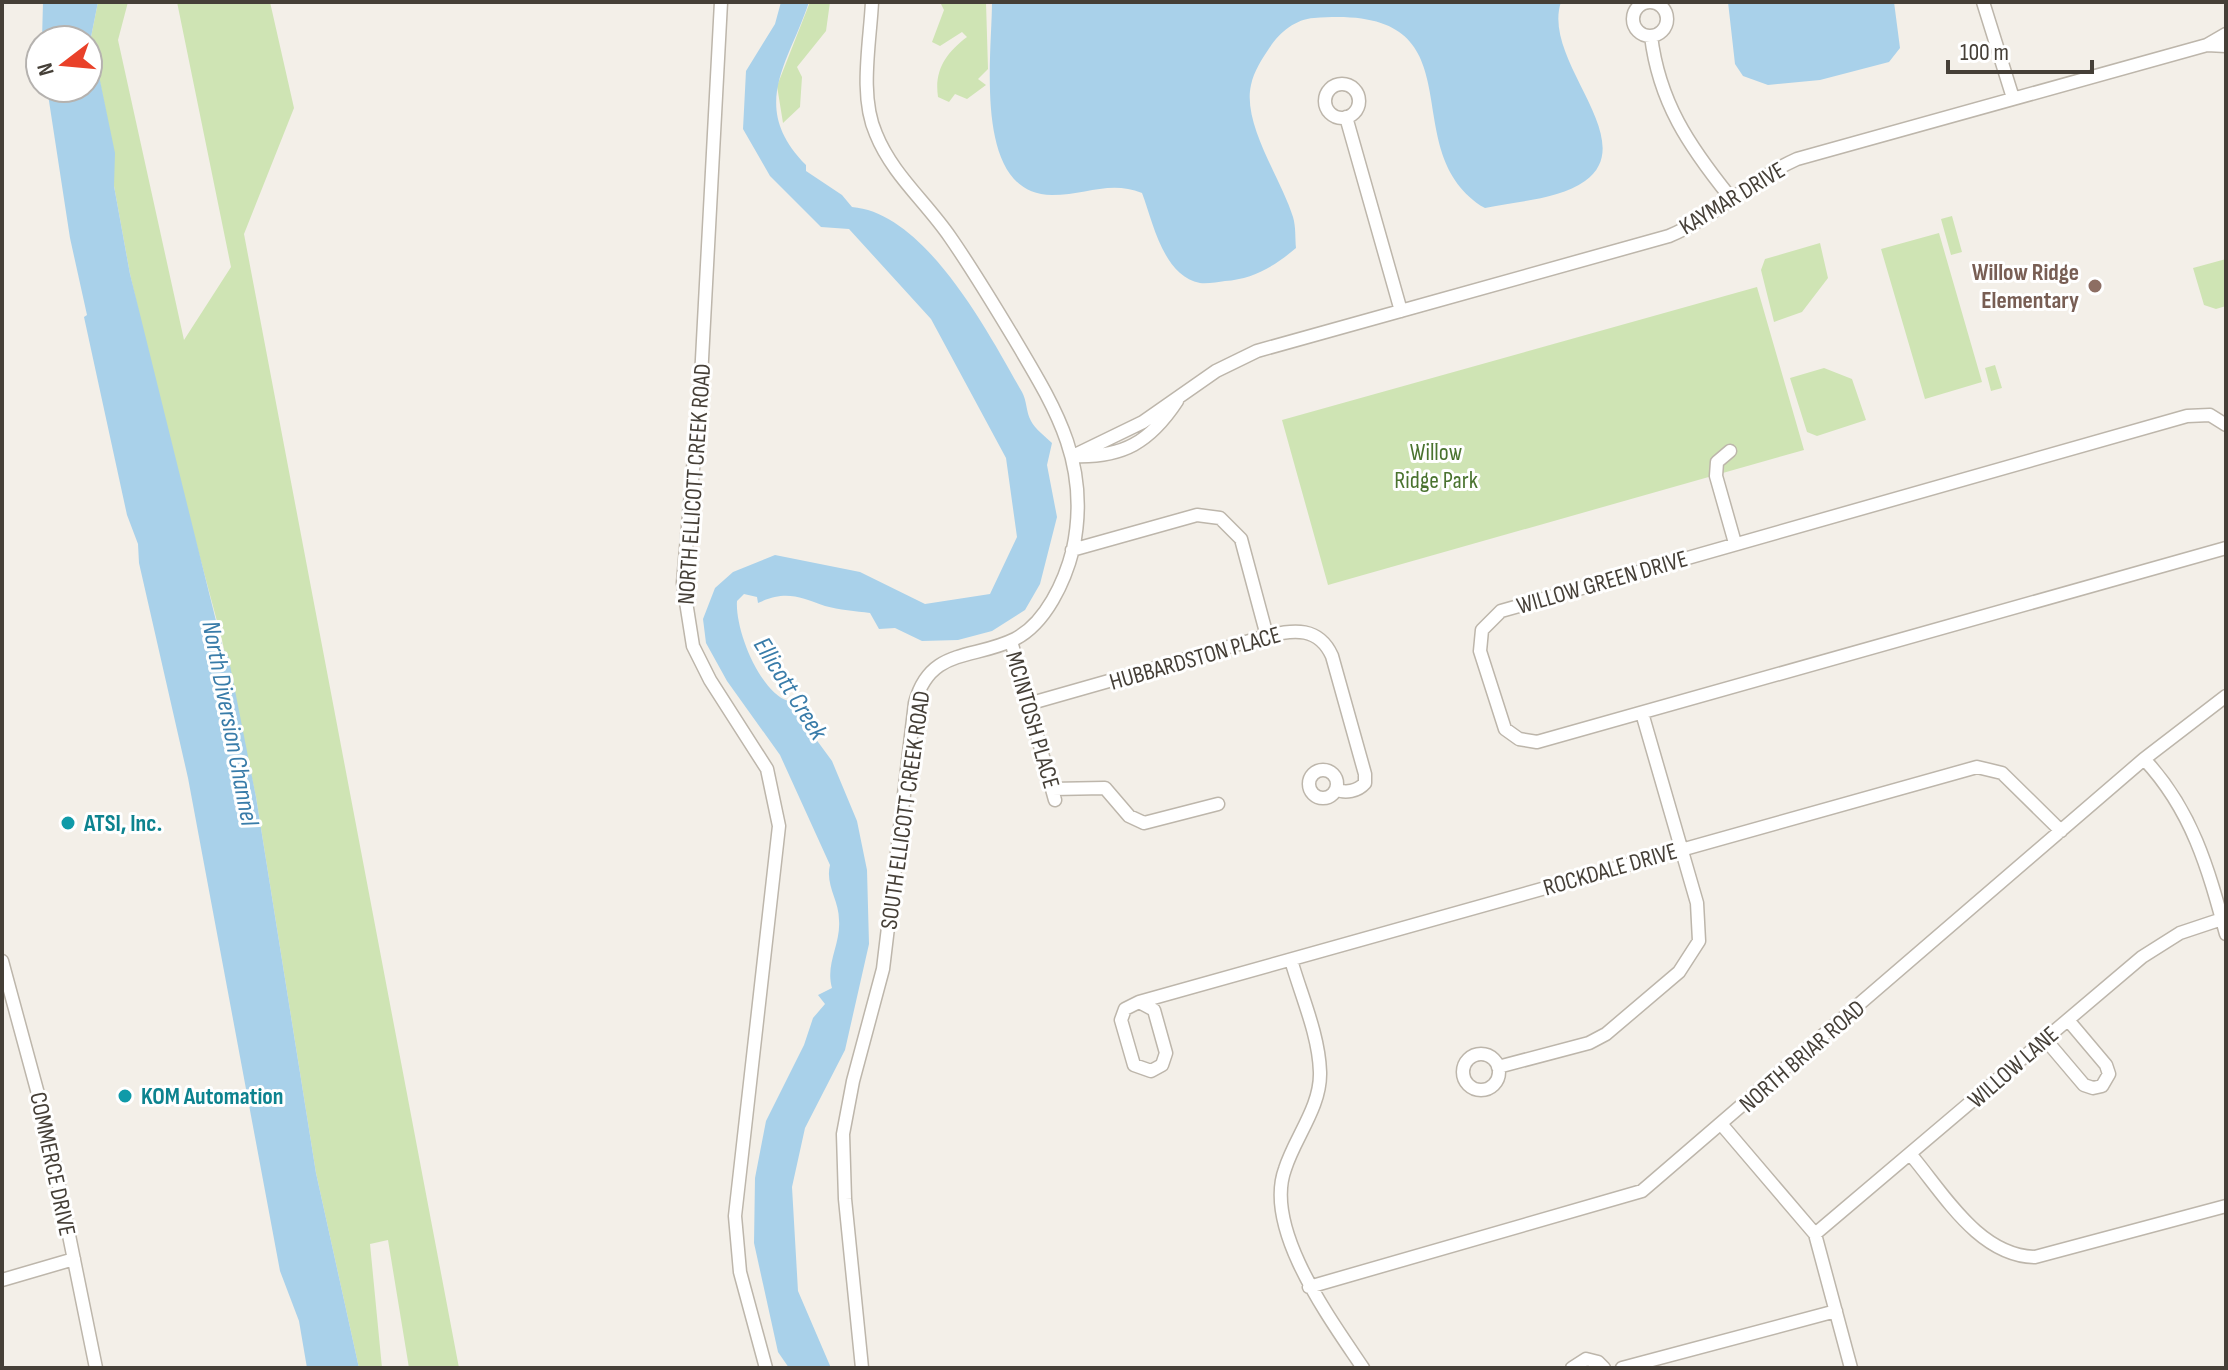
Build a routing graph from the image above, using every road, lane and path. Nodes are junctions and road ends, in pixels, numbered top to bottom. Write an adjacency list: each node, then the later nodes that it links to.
1 (721, 2): 45 (street, NORTH ELLICOTT CREEK ROAD)
2 (872, 2): 14 (street, SOUTH ELLICOTT CREEK ROAD)
3 (1985, 3): 8 (street)
4 (2226, 34): 6 (street, KAYMAR DRIVE)
5 (1651, 36): 10 (street)
6 (2207, 45): 7 (street, KAYMAR DRIVE); 8 (street, KAYMAR DRIVE)
7 (2226, 46)
8 (2013, 98): 10 (street, KAYMAR DRIVE)
9 (1346, 117): 11 (street)
10 (1730, 197): 11 (street, KAYMAR DRIVE)
11 (1401, 311): 14 (street, KAYMAR DRIVE)
12 (2226, 425): 15 (street, WILLOW GREEN DRIVE)
13 (1730, 451): 15 (street)
14 (1073, 456): 17 (street, SOUTH ELLICOTT CREEK ROAD)
15 (1735, 543): 22 (street, WILLOW GREEN DRIVE)
16 (2226, 548): 22 (street, WILLOW GREEN DRIVE)
17 (1072, 550): 18 (street); 19 (street, SOUTH ELLICOTT CREEK ROAD)
18 (1267, 636): 21 (street, HUBBARDSTON PLACE); 24 (street, HUBBARDSTON PLACE)
19 (1011, 641): 21 (street, MCINTOSH PLACE); 46 (street, SOUTH ELLICOTT CREEK ROAD)
20 (2226, 696): 23 (street, NORTH BRIAR ROAD)
21 (1028, 704): 25 (street, MCINTOSH PLACE)
22 (1642, 713): 27 (street)
23 (2144, 759): 26 (street, NORTH BRIAR ROAD); 28 (street)
24 (1336, 789)
25 (1218, 804)
26 (2061, 831): 27 (street, ROCKDALE DRIVE); 36 (street, NORTH BRIAR ROAD)
27 (1681, 849): 30 (street, ROCKDALE DRIVE); 35 (street)
28 (2222, 919): 29 (street); 33 (street, WILLOW LANE)
29 (2226, 934)
30 (1291, 960): 32 (street, ROCKDALE DRIVE); 42 (street)
31 (2, 961): 40 (street, COMMERCE DRIVE)
32 (1139, 1002): 32 (street)
33 (2068, 1020): 34 (street, WILLOW LANE); 34 (street)
34 (2045, 1039): 37 (street, WILLOW LANE)
35 (1498, 1067)
36 (1722, 1125): 39 (street); 42 (street, NORTH BRIAR ROAD)
37 (1911, 1155): 38 (street); 39 (street, WILLOW LANE)
38 (2226, 1206)
39 (1815, 1234): 43 (street)
40 (74, 1259): 41 (street); 44 (street, COMMERCE DRIVE)
41 (2, 1280)
42 (1309, 1287): 47 (street)
43 (1836, 1311): 50 (street); 51 (street)
44 (96, 1368)
45 (766, 1368)
46 (862, 1368)
47 (1363, 1368)
48 (1572, 1368): 49 (street)
49 (1604, 1368)
50 (1622, 1368)
51 (1851, 1368)

